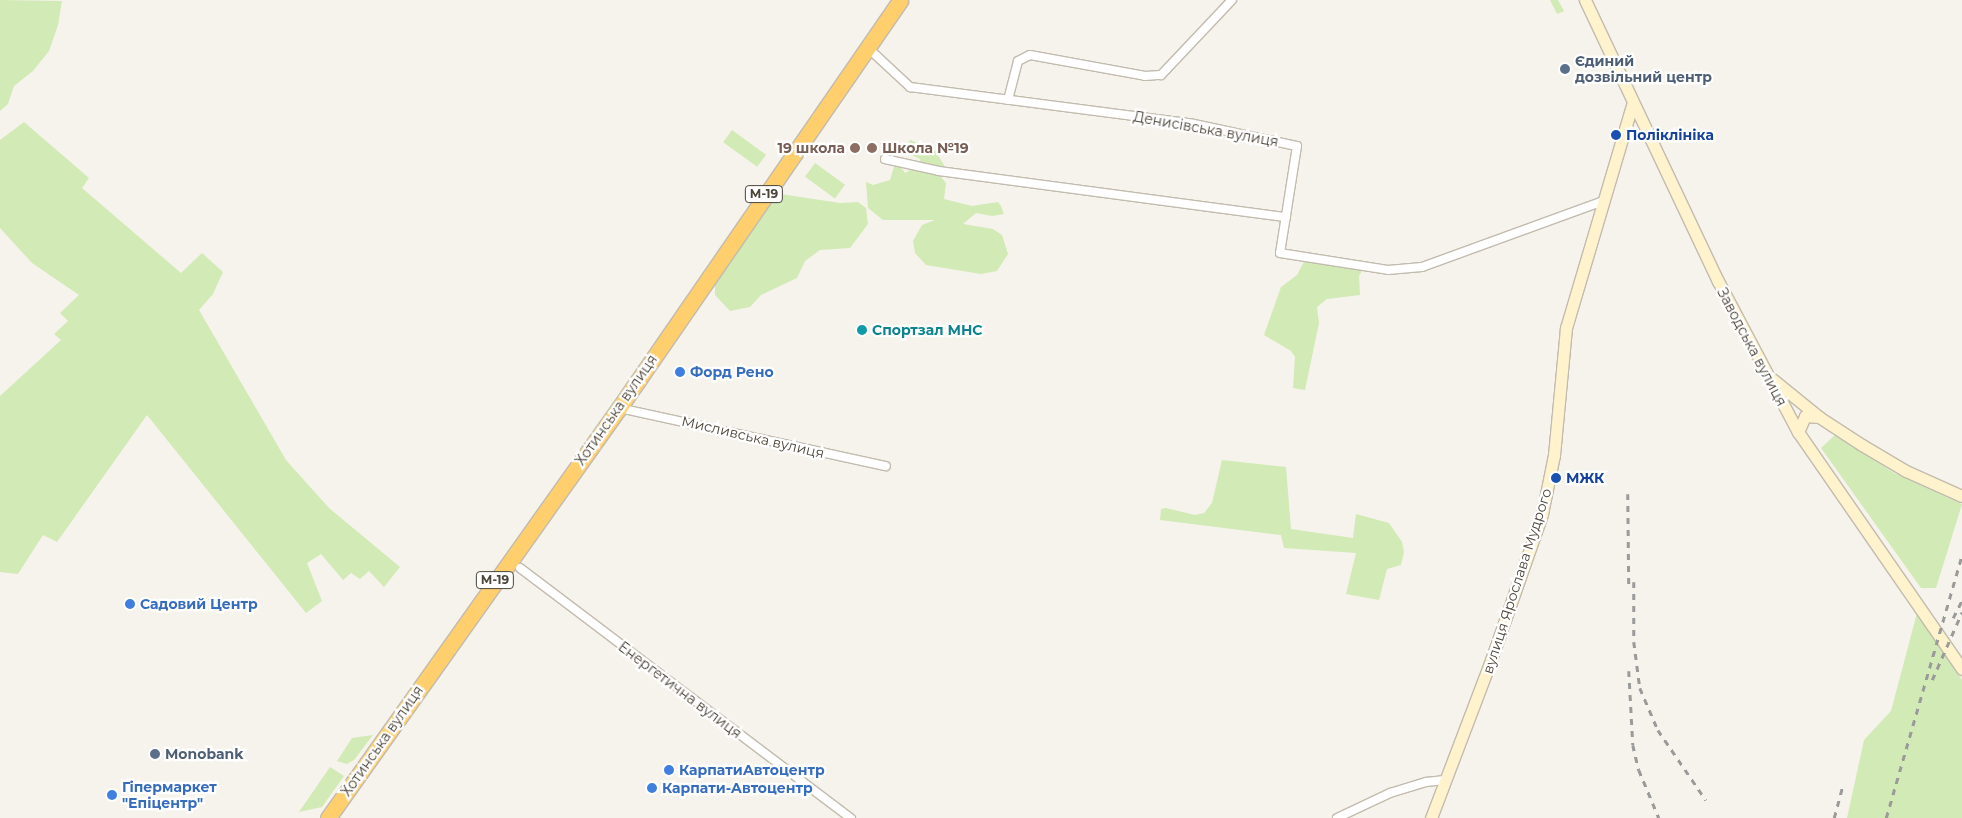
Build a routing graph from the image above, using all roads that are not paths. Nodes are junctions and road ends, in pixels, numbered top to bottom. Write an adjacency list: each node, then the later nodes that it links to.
1 (900, 0): 4 (highway, Хотинська вулиця / М-19)
2 (1232, 0): 5 (street)
3 (1585, 0): 6 (main road, Заводська вулиця)
4 (867, 47): 5 (street, Денисівська вулиця); 11 (highway, Хотинська вулиця / М-19)
5 (1008, 100): 9 (street, Денисівська вулиця)
6 (1632, 105): 8 (main road, вулиця Ярослава Мудрого); 10 (main road, Заводська вулиця)
7 (885, 159): 9 (street)
8 (1603, 201): 9 (street, Денисівська вулиця); 18 (main road, вулиця Ярослава Мудрого)
9 (1286, 217)
10 (1766, 374): 12 (main road); 13 (main road, Заводська вулиця)
11 (620, 408): 14 (street, Мисливська вулиця); 16 (highway, Хотинська вулиця / М-19)
12 (1819, 417): 13 (main road); 15 (main road)
13 (1798, 432): 17 (main road, Заводська вулиця)
14 (886, 466)
15 (1962, 496)
16 (515, 564): 19 (highway, Хотинська вулиця / М-19); 20 (street, Енергетична вулиця)
17 (1962, 669)
18 (1445, 780): 21 (street); 22 (main road, вулиця Ярослава Мудрого)
19 (328, 818)
20 (851, 818)
21 (1337, 818)
22 (1430, 818)

